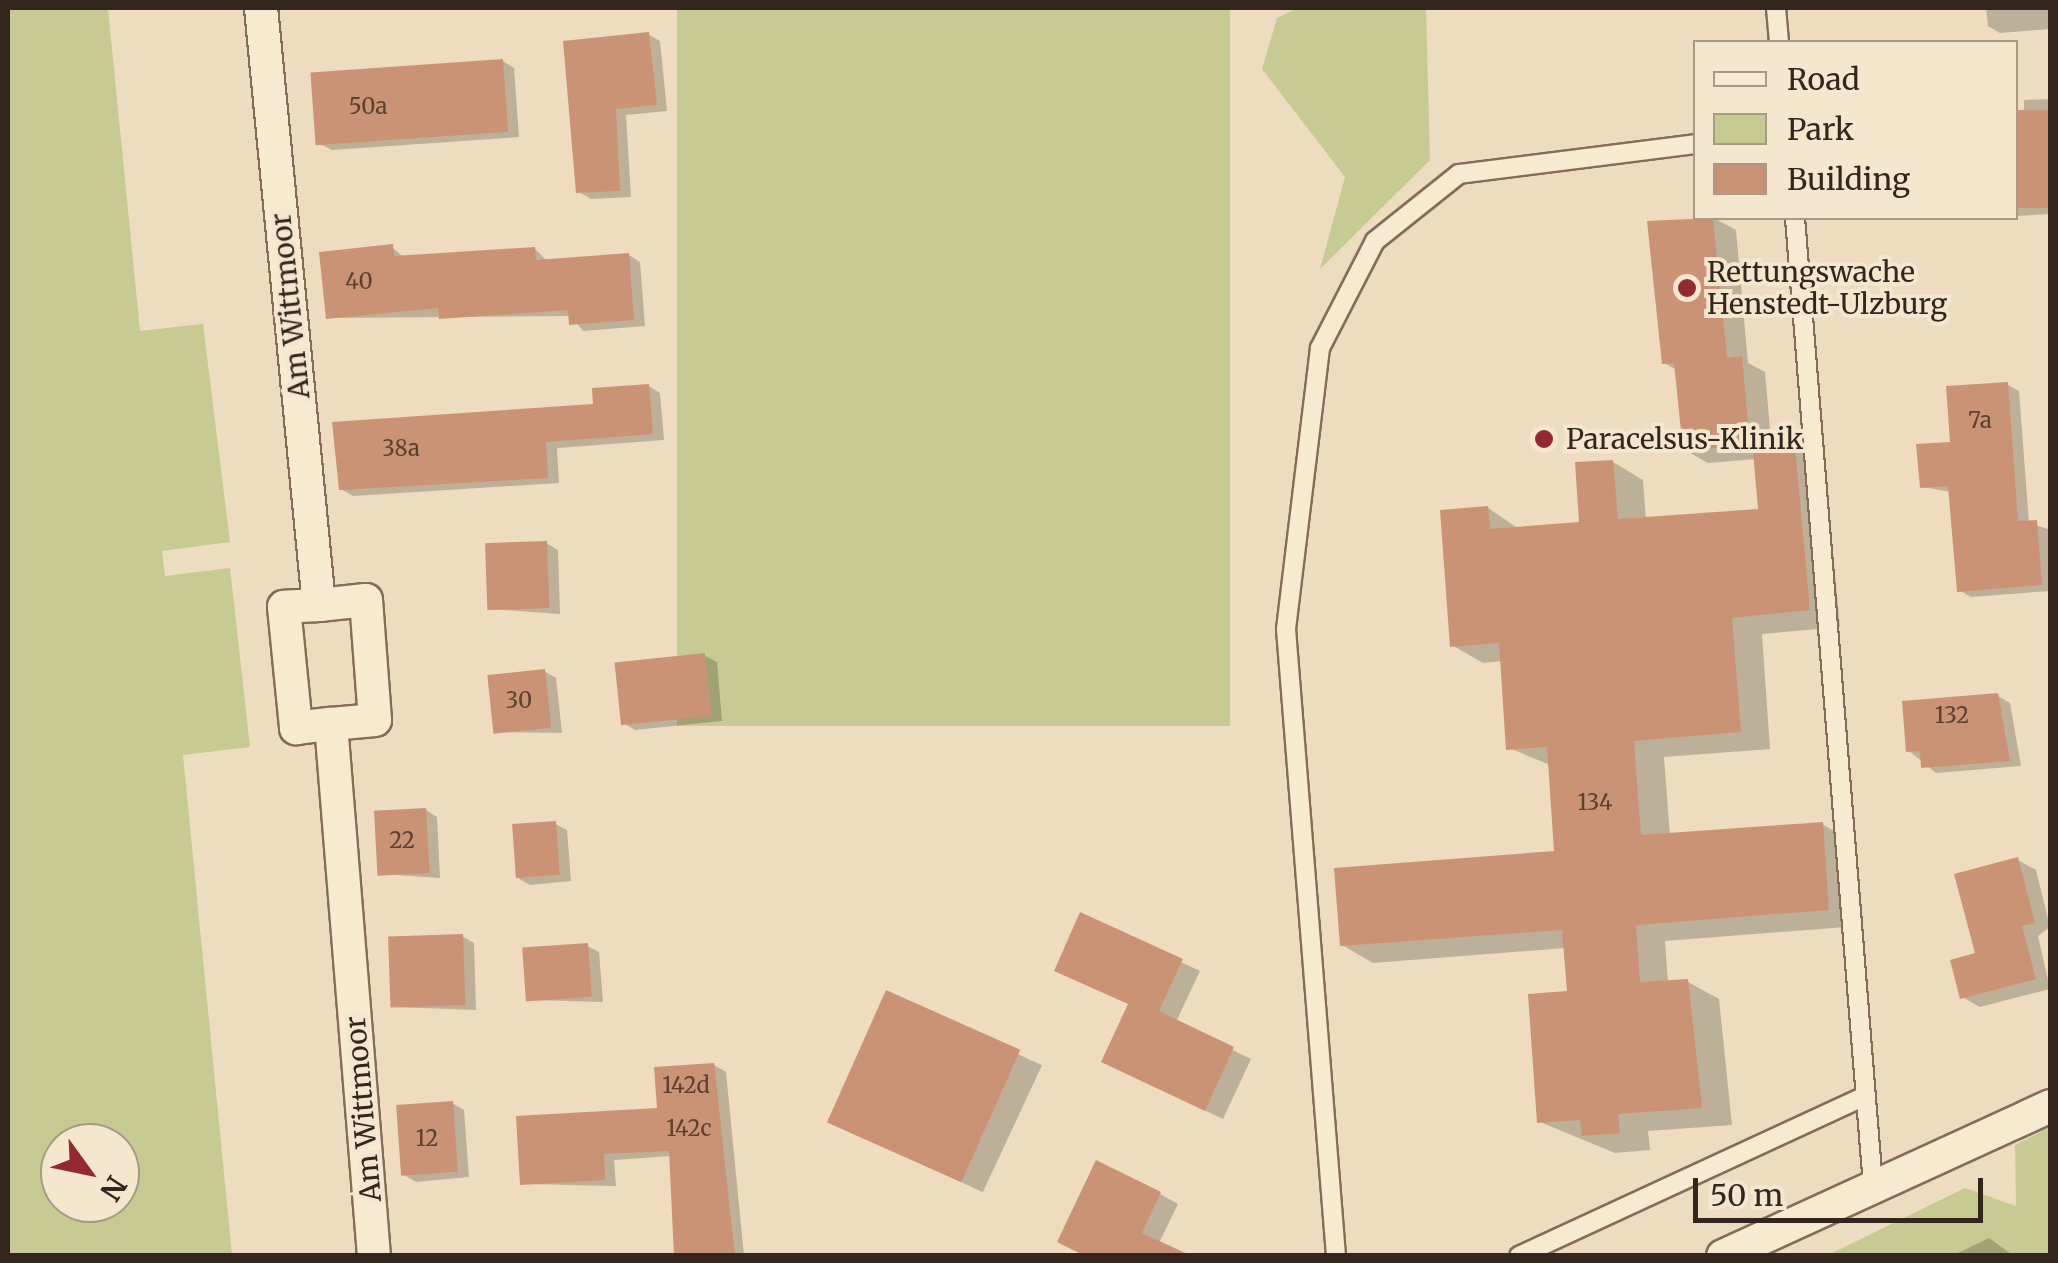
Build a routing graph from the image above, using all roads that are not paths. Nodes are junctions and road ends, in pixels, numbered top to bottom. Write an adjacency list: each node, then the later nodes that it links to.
1 (261, 8): 6 (street, Am Wittmoor)
2 (1776, 8): 3 (lane)
3 (1779, 40)
4 (1693, 144): 12 (lane)
5 (1796, 220): 8 (lane)
6 (319, 605): 7 (street); 7 (street)
7 (331, 724): 11 (street, Am Wittmoor)
8 (1865, 1096): 10 (lane); 13 (lane)
9 (2050, 1106): 10 (street)
10 (1873, 1186): 14 (street)
11 (374, 1256)
12 (1336, 1256)
13 (1519, 1256)
14 (1723, 1256)

